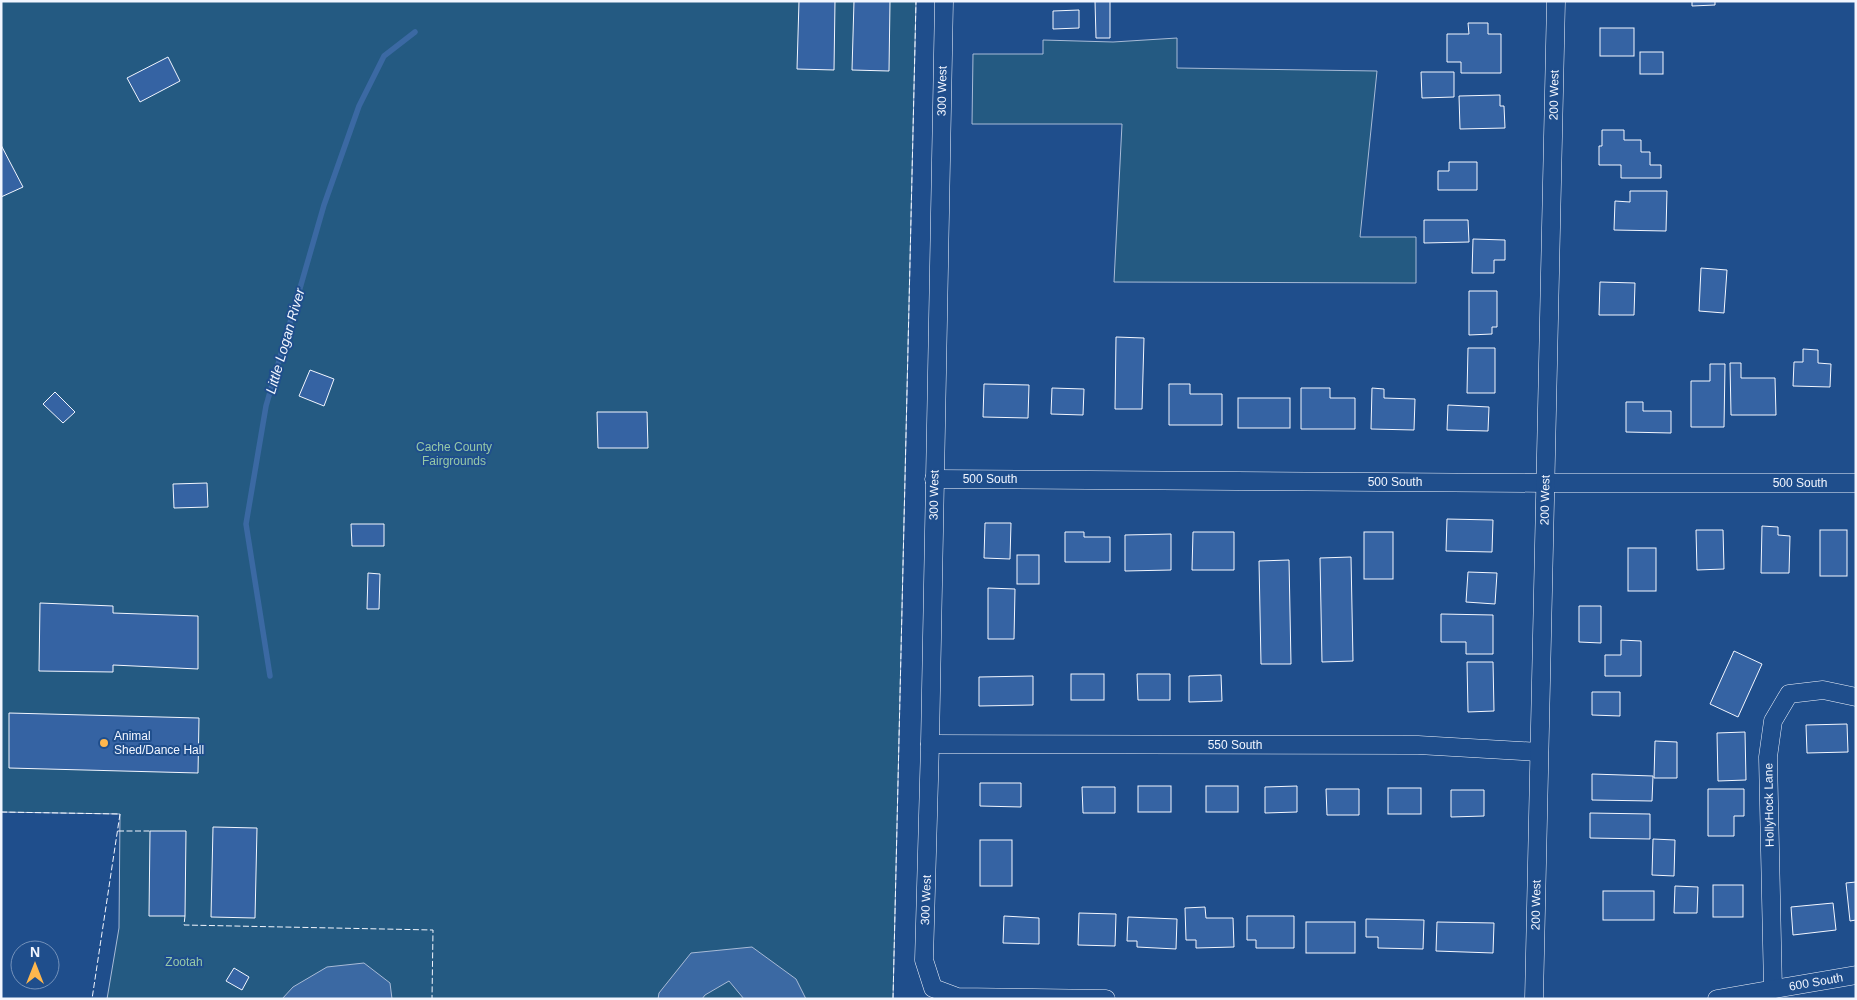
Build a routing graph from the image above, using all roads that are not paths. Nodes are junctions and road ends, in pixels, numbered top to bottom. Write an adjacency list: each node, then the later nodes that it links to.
1 (944, 1): 3 (street, 300 West)
2 (1556, 1): 4 (street, 200 West)
3 (934, 479): 4 (street, 500 South); 7 (street, 300 West)
4 (1546, 483): 5 (street, 500 South); 8 (street, 200 West)
5 (1856, 483)
6 (1856, 697): 10 (street, HollyHock Lane)
7 (930, 744): 8 (street, 550 South); 11 (street, 300 West)
8 (1539, 752): 12 (street, 200 West)
9 (1856, 975): 10 (street, 600 South)
10 (1773, 989): 13 (street, 600 South)
11 (1106, 999)
12 (1534, 999)
13 (1717, 999)

